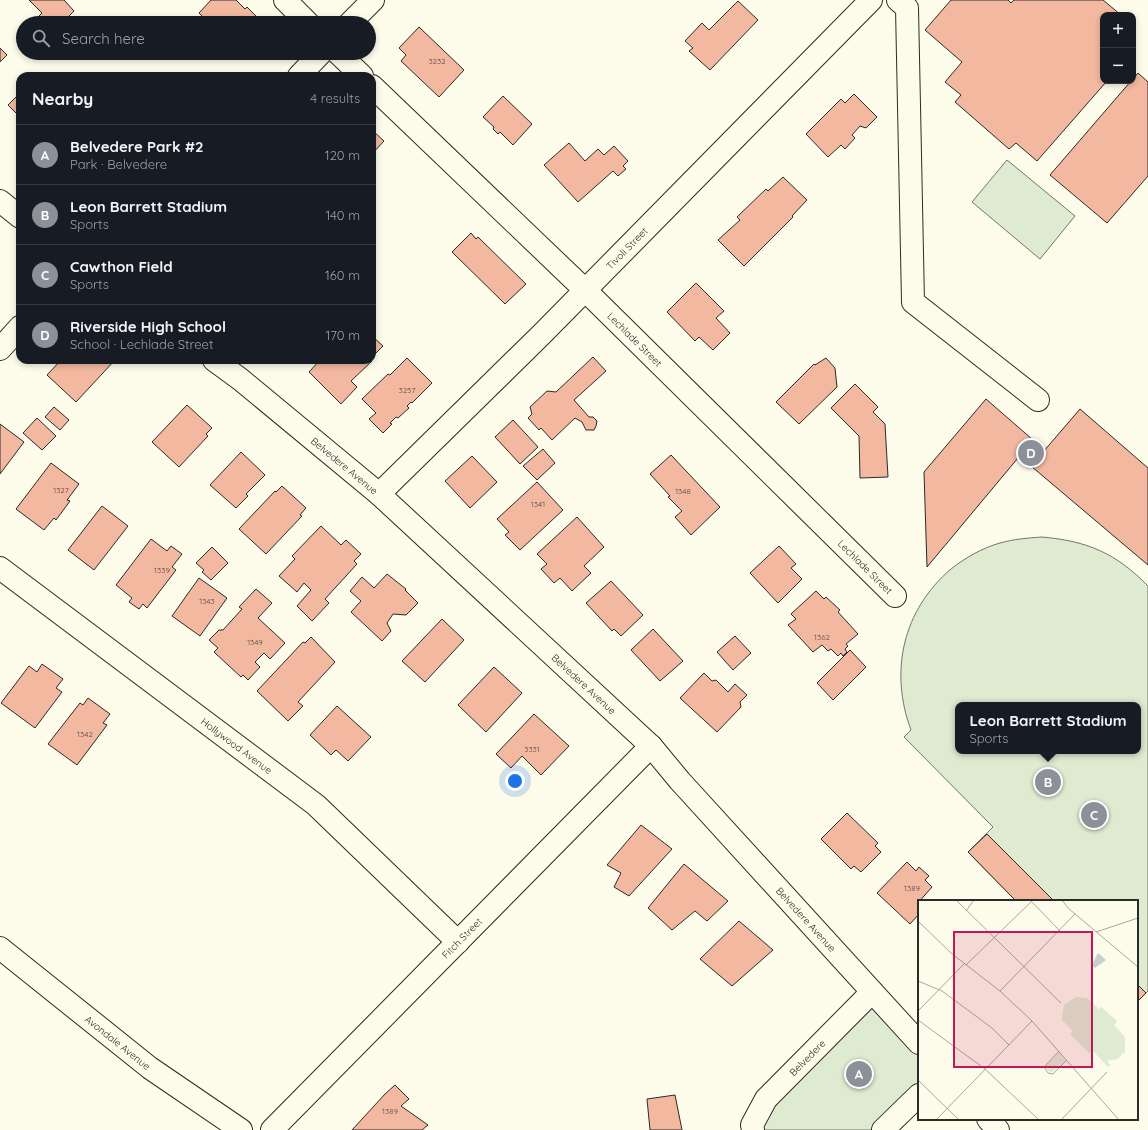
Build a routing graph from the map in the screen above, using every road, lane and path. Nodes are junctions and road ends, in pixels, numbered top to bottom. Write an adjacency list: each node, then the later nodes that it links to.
1 (285, 0): 5 (street)
2 (372, 0): 6 (street)
3 (871, 0): 14 (street, Tivoli Street)
4 (898, 0): 18 (street)
5 (301, 16)
6 (357, 16)
7 (314, 60): 9 (street)
8 (345, 60): 10 (street)
9 (303, 72)
10 (358, 72)
11 (376, 90): 14 (street, Lechlade Street)
12 (0, 201): 13 (street)
13 (16, 214)
14 (585, 290): 19 (street, Tivoli Street); 21 (street, Lechlade Street)
15 (16, 331): 16 (street)
16 (0, 348)
17 (219, 364): 19 (street, Belvedere Avenue)
18 (1038, 400)
19 (379, 494): 22 (street, Belvedere Avenue)
20 (0, 568): 23 (street, Hollywood Avenue)
21 (895, 596)
22 (651, 746): 23 (street, Fitch Street); 25 (street, Belvedere Avenue)
23 (458, 942): 30 (street, Fitch Street)
24 (0, 948): 29 (street, Avondale Avenue)
25 (872, 992): 26 (street, Belvedere Avenue); 31 (street, Belvedere)
26 (918, 1043)
27 (918, 1096): 32 (street)
28 (989, 1120): 33 (street)
29 (241, 1130)
30 (272, 1130)
31 (753, 1130)
32 (883, 1130)
33 (998, 1130)

